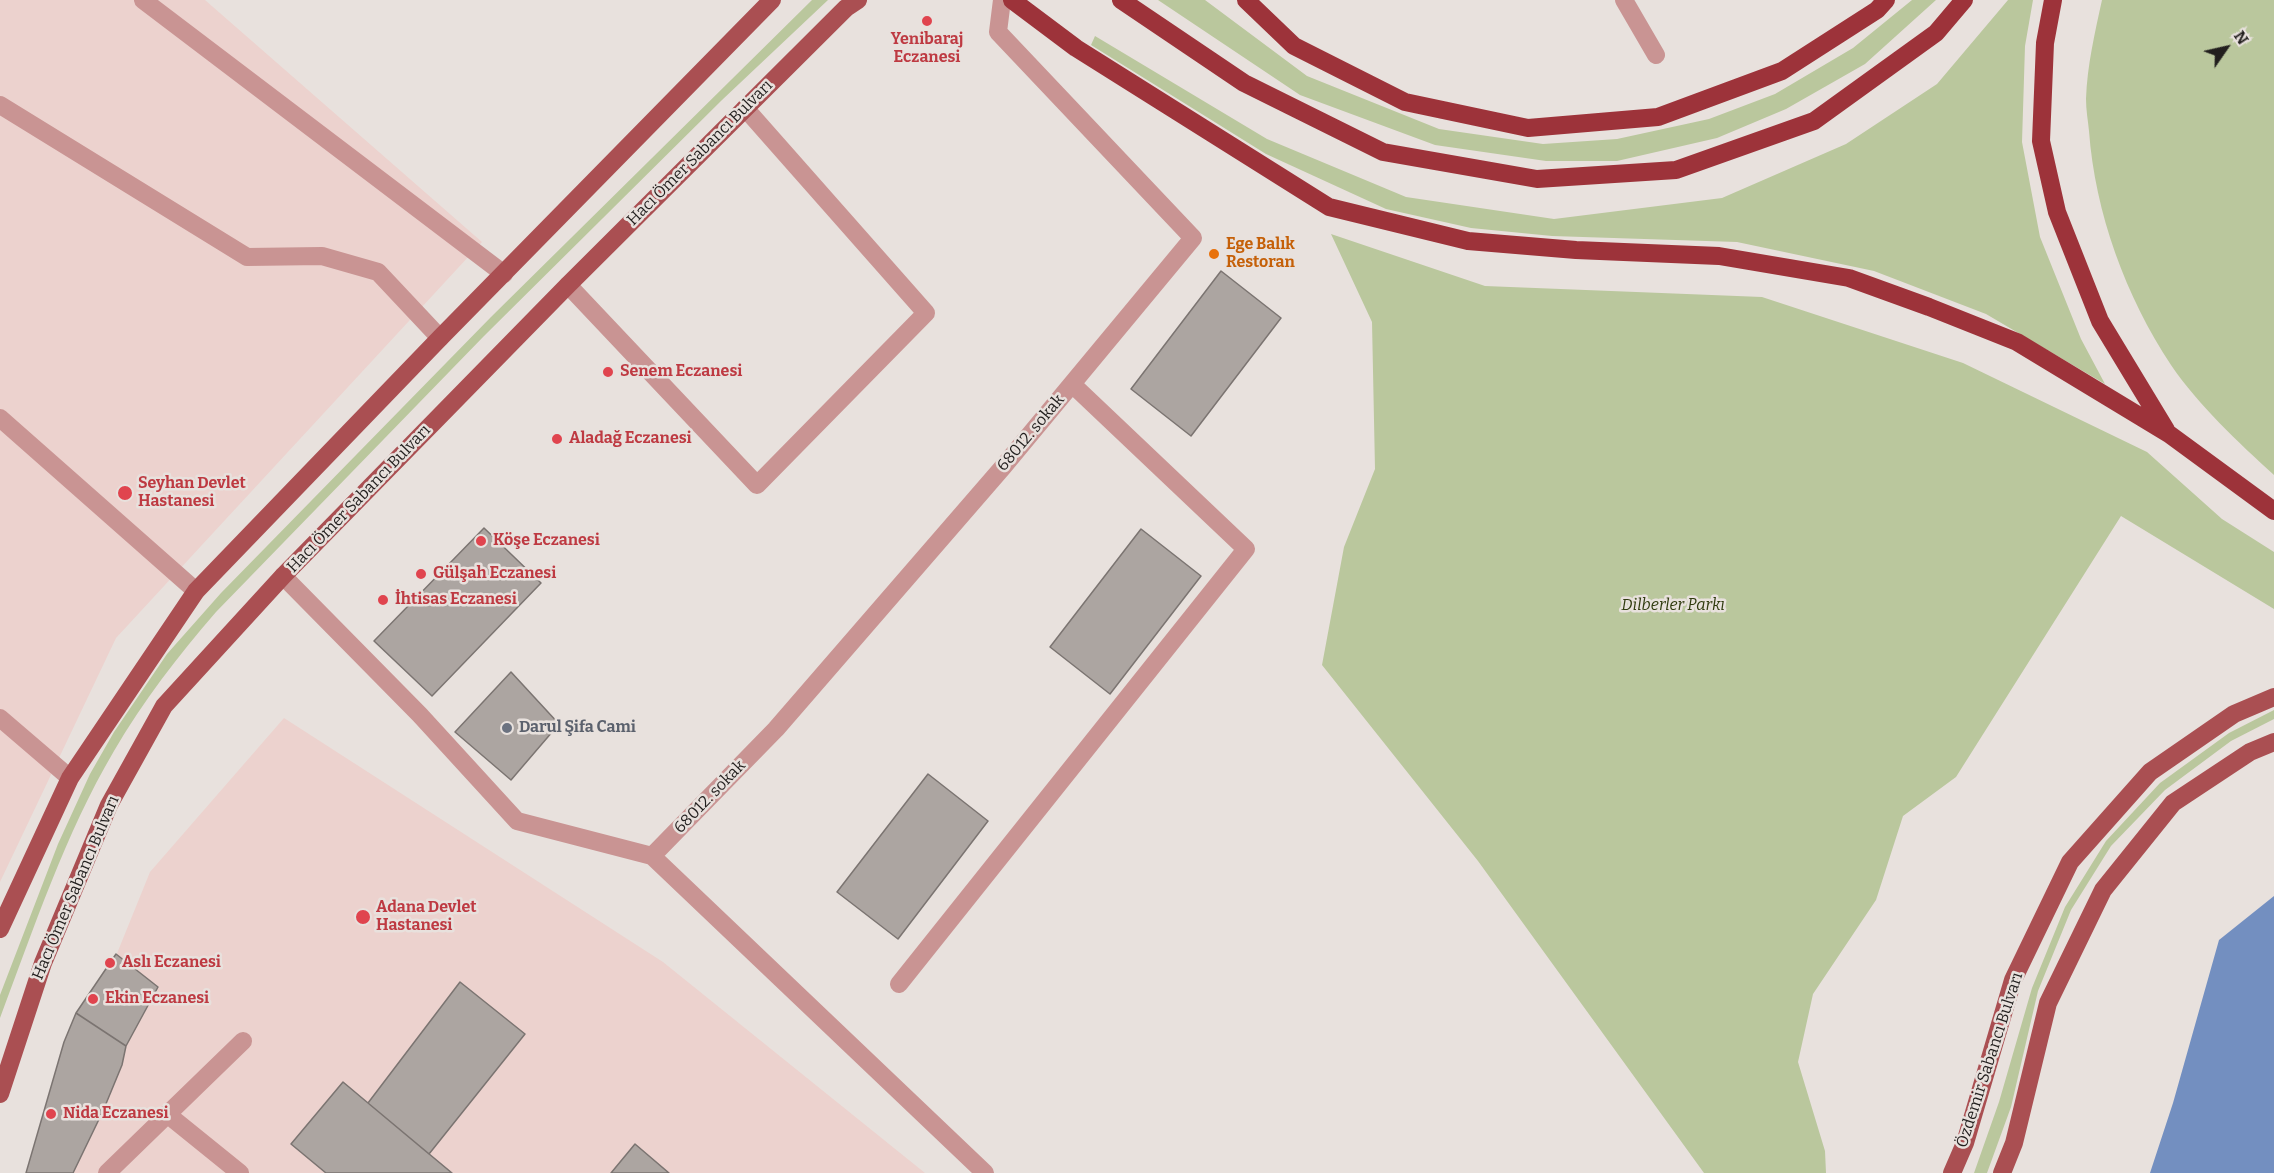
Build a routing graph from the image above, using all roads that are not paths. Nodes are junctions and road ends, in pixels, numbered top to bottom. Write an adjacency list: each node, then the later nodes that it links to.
1 (143, 0): 12 (street)
2 (772, 0): 16 (main road)
3 (858, 0): 15 (main road, Hacı Ömer Sabancı Bulvarı)
4 (1002, 0): 19 (street, 68012. sokak)
5 (1012, 0): 21 (highway)
6 (1121, 0): 10 (highway)
7 (1246, 0): 9 (highway)
8 (1624, 0): 13 (street)
9 (1886, 0)
10 (1964, 0)
11 (2053, 0): 21 (highway)
12 (167, 9): 16 (street)
13 (1656, 55)
14 (0, 105): 18 (street)
15 (745, 108): 17 (main road, Hacı Ömer Sabancı Bulvarı); 17 (street)
16 (504, 274): 18 (main road)
17 (568, 285): 23 (main road, Hacı Ömer Sabancı Bulvarı)
18 (440, 338): 24 (main road)
19 (1072, 384): 29 (street, 68012. sokak); 31 (street)
20 (0, 418): 24 (street)
21 (2169, 434): 22 (highway)
22 (2274, 511)
23 (283, 576): 29 (street); 33 (main road, Hacı Ömer Sabancı Bulvarı)
24 (196, 591): 28 (main road)
25 (2274, 697): 38 (main road, Özdemir Sabancı Bulvarı)
26 (0, 718): 28 (street)
27 (2274, 742): 39 (main road)
28 (70, 778): 30 (main road)
29 (652, 856): 35 (street)
30 (0, 929)
31 (899, 984)
32 (243, 1041): 34 (street)
33 (0, 1094)
34 (167, 1114): 36 (street); 37 (street)
35 (973, 1169)
36 (107, 1173)
37 (240, 1173)
38 (1952, 1173)
39 (2002, 1173)

